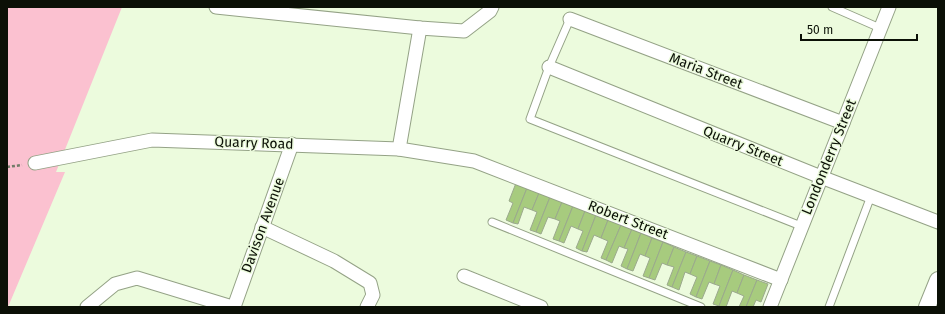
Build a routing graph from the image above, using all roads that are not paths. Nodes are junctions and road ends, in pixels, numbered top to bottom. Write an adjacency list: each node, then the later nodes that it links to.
1 (216, 7): 5 (street)
2 (492, 7): 7 (street)
3 (832, 7): 8 (lane)
4 (889, 7): 8 (street, Londonderry Street)
5 (331, 13): 7 (street)
6 (570, 19): 9 (lane); 10 (street, Maria Street)
7 (420, 28): 12 (street)
8 (880, 28): 10 (street, Londonderry Street)
9 (549, 67): 15 (street, Quarry Street); 19 (lane)
10 (843, 123): 15 (street, Londonderry Street)
11 (292, 144): 12 (street, Quarry Road); 14 (street, Quarry Road); 20 (street, Davison Avenue)
12 (399, 149): 13 (street, Quarry Road)
13 (474, 161): 22 (street, Robert Street)
14 (35, 163)
15 (821, 177): 16 (street, Quarry Street); 19 (street, Londonderry Street)
16 (871, 196): 18 (street, Quarry Street); 30 (lane)
17 (492, 222): 28 (lane)
18 (938, 222)
19 (801, 226): 22 (street, Londonderry Street)
20 (262, 227): 25 (street, Davison Avenue); 26 (street)
21 (464, 276): 27 (street)
22 (781, 280): 29 (street, Londonderry Street)
23 (938, 280): 31 (street)
24 (87, 307): 25 (street)
25 (233, 307)
26 (367, 307)
27 (542, 307)
28 (701, 307)
29 (770, 307)
30 (829, 307)
31 (927, 307)

